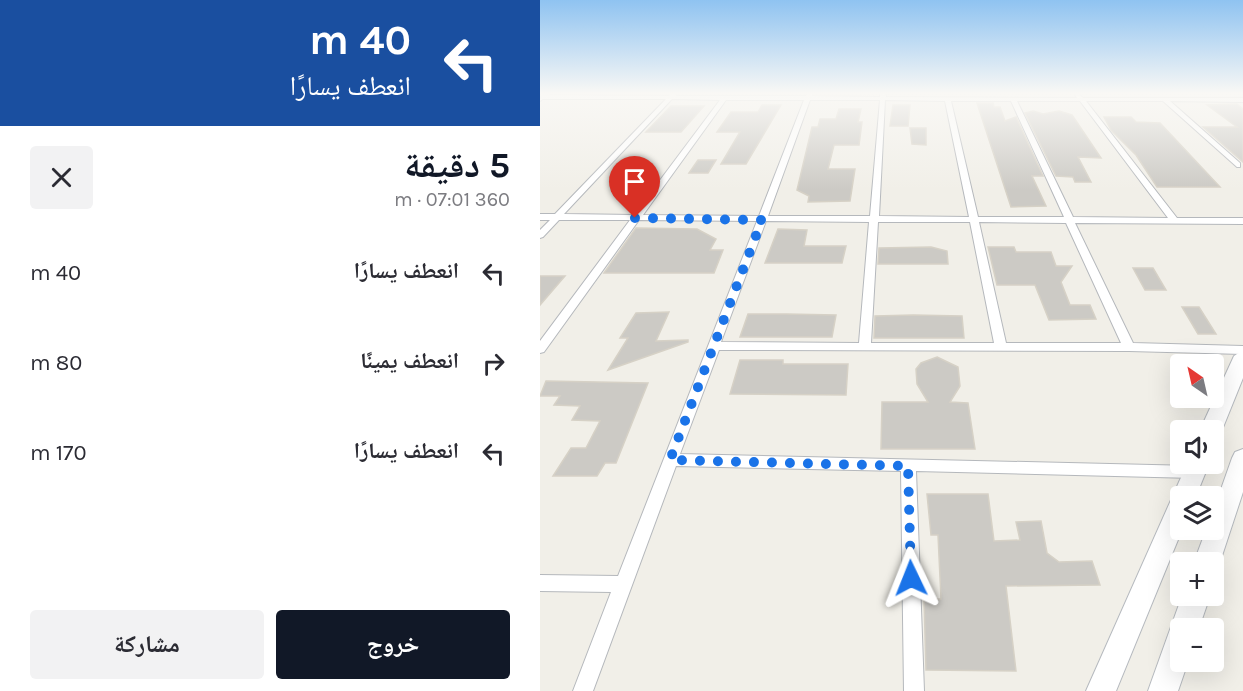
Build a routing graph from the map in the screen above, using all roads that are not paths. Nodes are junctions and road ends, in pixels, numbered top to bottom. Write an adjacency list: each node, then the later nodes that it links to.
1 (644, 125): 11 (street)
2 (704, 125): 12 (street)
3 (798, 125): 13 (street)
4 (881, 125): 14 (street)
5 (954, 125): 15 (street)
6 (1025, 125): 16 (street)
7 (1101, 125): 17 (street)
8 (1193, 125): 9 (street)
9 (1237, 165)
10 (540, 217): 11 (street)
11 (557, 217): 12 (street); 19 (street)
12 (635, 218): 13 (street); 24 (street)
13 (762, 220): 14 (street); 20 (street)
14 (873, 220): 15 (street); 21 (street)
15 (974, 220): 16 (street); 22 (street)
16 (1069, 220): 17 (street); 23 (street)
17 (1174, 220): 18 (street)
18 (1243, 220)
19 (540, 235)
20 (713, 346): 21 (street); 28 (street)
21 (865, 346): 22 (street)
22 (1001, 347): 23 (street)
23 (1129, 347): 25 (street)
24 (540, 348)
25 (1243, 350)
26 (1243, 356): 27 (street)
27 (1215, 420)
28 (670, 460): 29 (street); 35 (street)
29 (908, 466): 30 (street); 38 (street)
30 (1170, 468)
31 (1240, 477): 33 (street)
32 (1170, 528): 39 (street)
33 (1211, 552)
34 (540, 583): 35 (street)
35 (622, 584): 37 (street)
36 (1170, 670): 40 (street)
37 (583, 691)
38 (914, 691)
39 (1101, 691)
40 (1163, 691)

